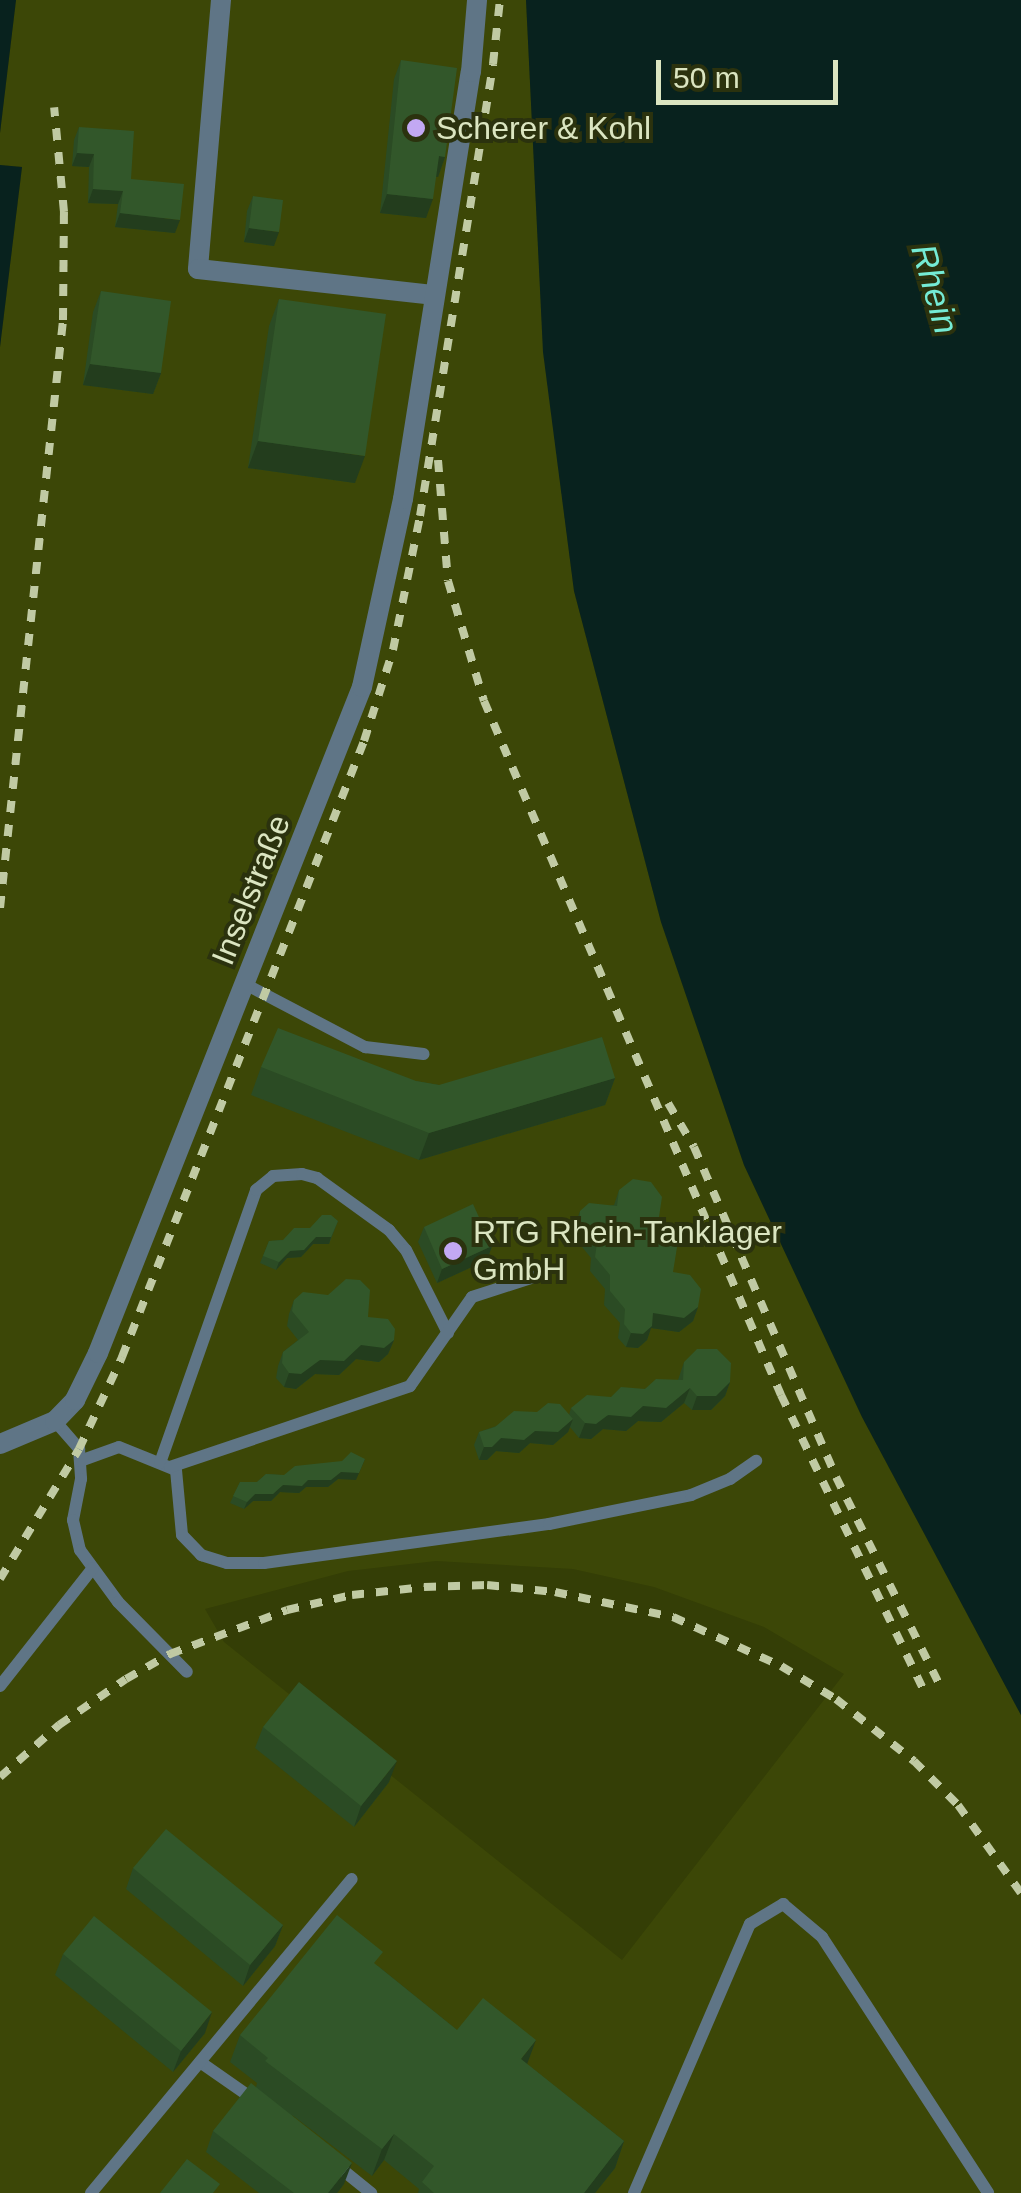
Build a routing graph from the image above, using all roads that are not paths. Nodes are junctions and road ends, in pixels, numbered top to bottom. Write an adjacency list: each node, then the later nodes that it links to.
1 (220, 0): 3 (street)
2 (476, 0): 3 (street, Inselstraße)
3 (432, 295): 4 (street, Inselstraße)
4 (246, 984): 5 (lane); 8 (street, Inselstraße)
5 (424, 1054)
6 (543, 1274): 7 (lane)
7 (448, 1333): 12 (lane); 12 (lane)
8 (55, 1421): 9 (street); 10 (lane)
9 (0, 1444)
10 (80, 1460): 12 (lane); 13 (lane)
11 (756, 1461): 12 (lane)
12 (165, 1466)
13 (93, 1568): 14 (lane); 15 (lane)
14 (188, 1672)
15 (0, 1686)
16 (352, 1879): 17 (lane)
17 (200, 2062): 18 (lane); 20 (lane)
18 (263, 2106)
19 (324, 2154): 21 (lane)
20 (91, 2193)
21 (371, 2193)
22 (634, 2193): 23 (lane)
23 (988, 2193)

